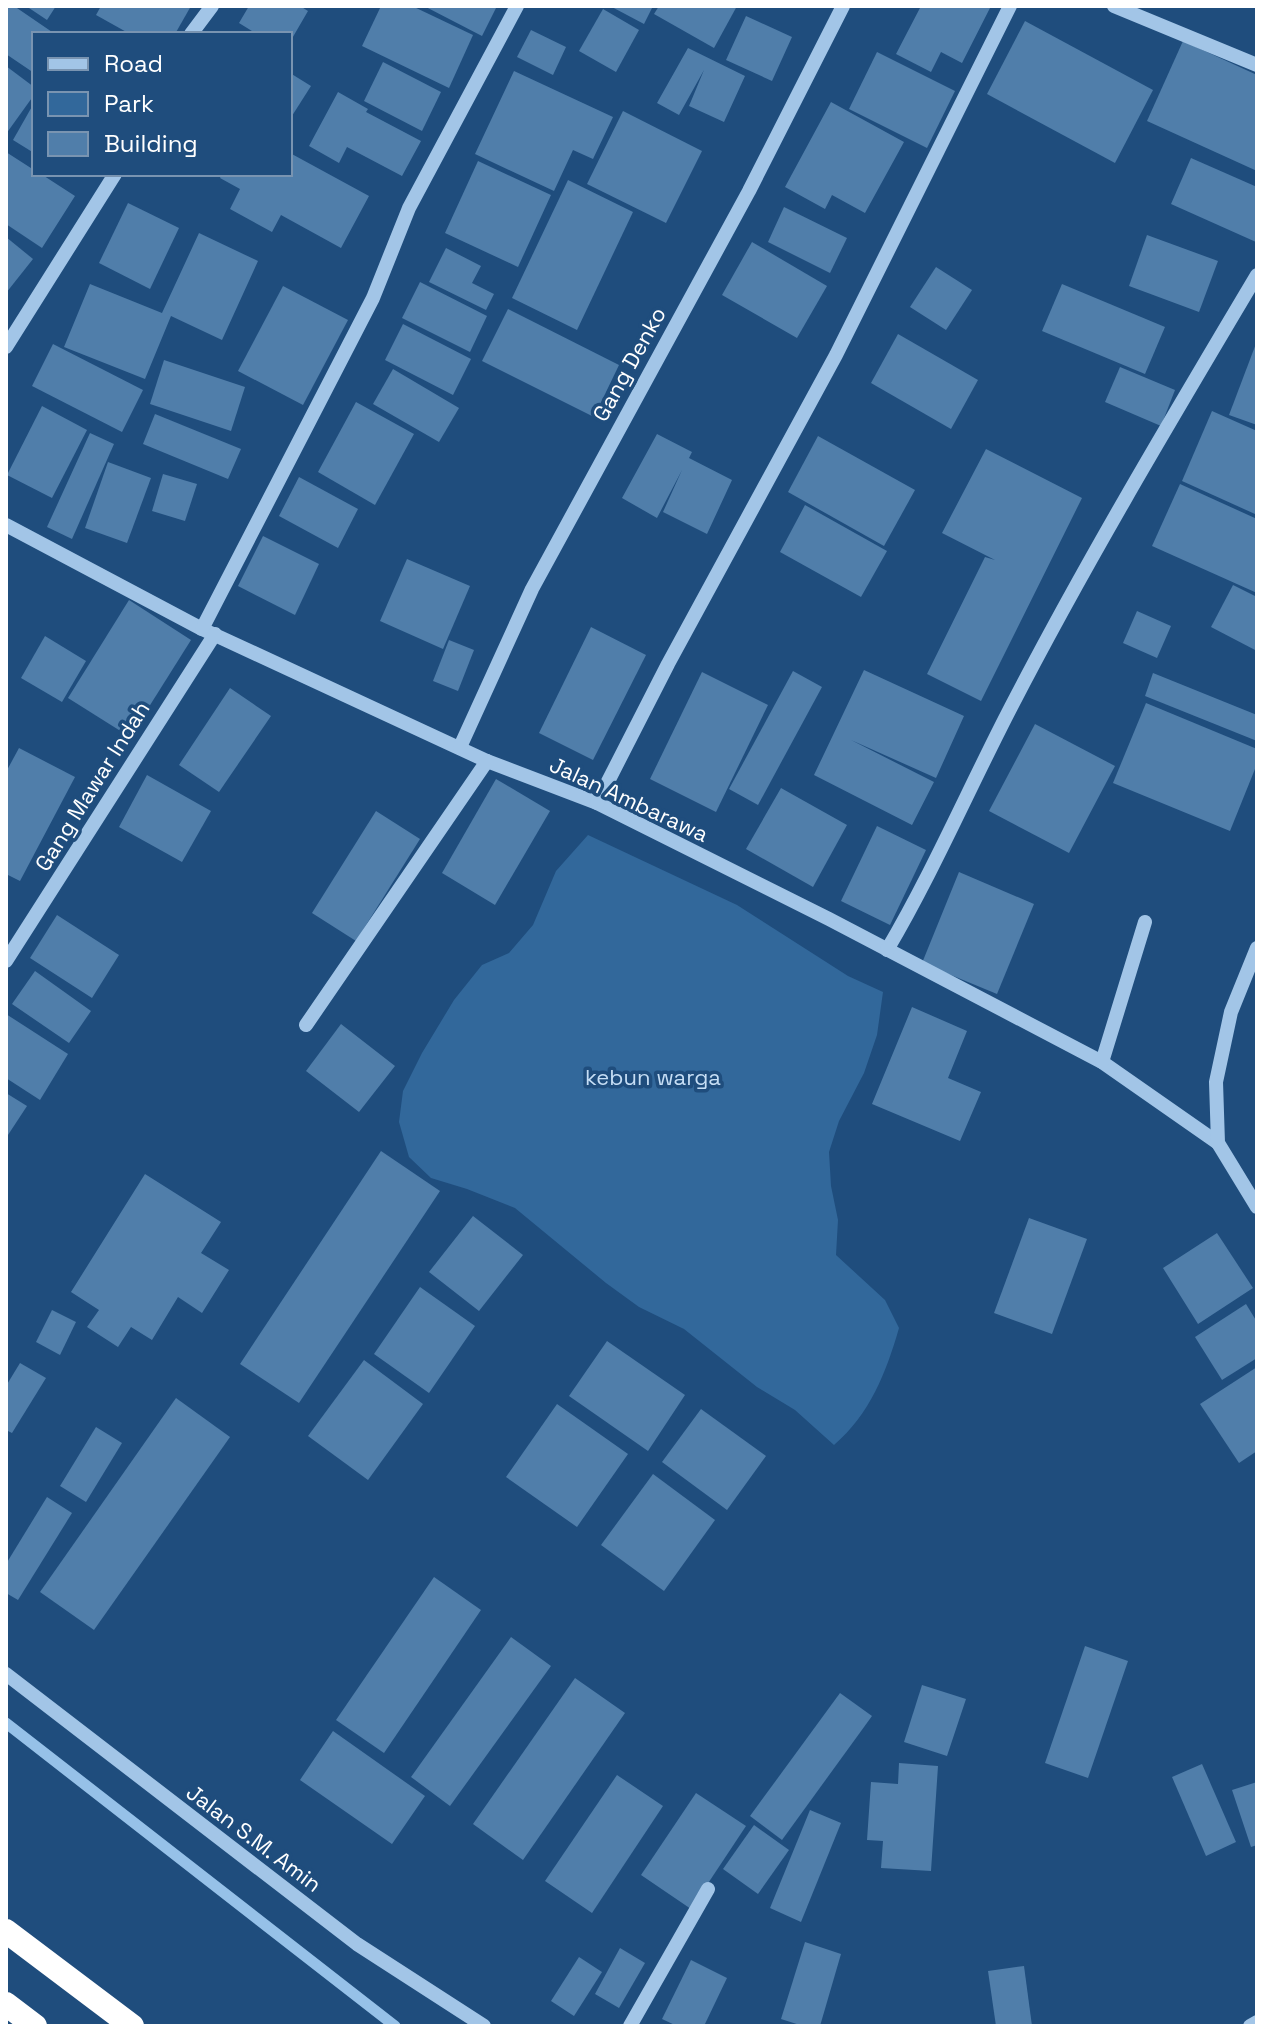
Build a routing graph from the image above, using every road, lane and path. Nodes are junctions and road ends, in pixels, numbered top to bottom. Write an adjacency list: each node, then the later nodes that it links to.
1 (212, 6): 6 (street)
2 (517, 6): 12 (street, Gang Mawar Indah)
3 (843, 6): 13 (street, Gang Denko)
4 (1010, 6): 15 (street)
5 (1114, 6): 7 (street)
6 (192, 32)
7 (1257, 65)
8 (114, 176): 10 (street)
9 (1257, 275): 18 (street)
10 (6, 347)
11 (6, 525): 12 (street, Jalan Ambarawa)
12 (208, 632): 13 (street, Jalan Ambarawa); 19 (street, Gang Mawar Indah)
13 (460, 747): 14 (street, Jalan Ambarawa)
14 (487, 761): 15 (street, Jalan Ambarawa); 20 (street)
15 (597, 803): 18 (street, Jalan Ambarawa)
16 (1145, 922): 21 (street)
17 (1257, 948): 22 (street)
18 (887, 950): 21 (street, Jalan Ambarawa)
19 (6, 961)
20 (306, 1025)
21 (1102, 1062): 22 (street, Jalan Ambarawa)
22 (1218, 1143): 23 (street)
23 (1257, 1207)
24 (6, 1674): 31 (street, Jalan S.M. Amin)
25 (708, 1889): 32 (street)
26 (6, 1931): 30 (highway)
27 (6, 2004): 29 (highway)
28 (1257, 2022): 33 (street)
29 (35, 2026)
30 (132, 2026)
31 (484, 2026)
32 (630, 2026)
33 (1250, 2026)

